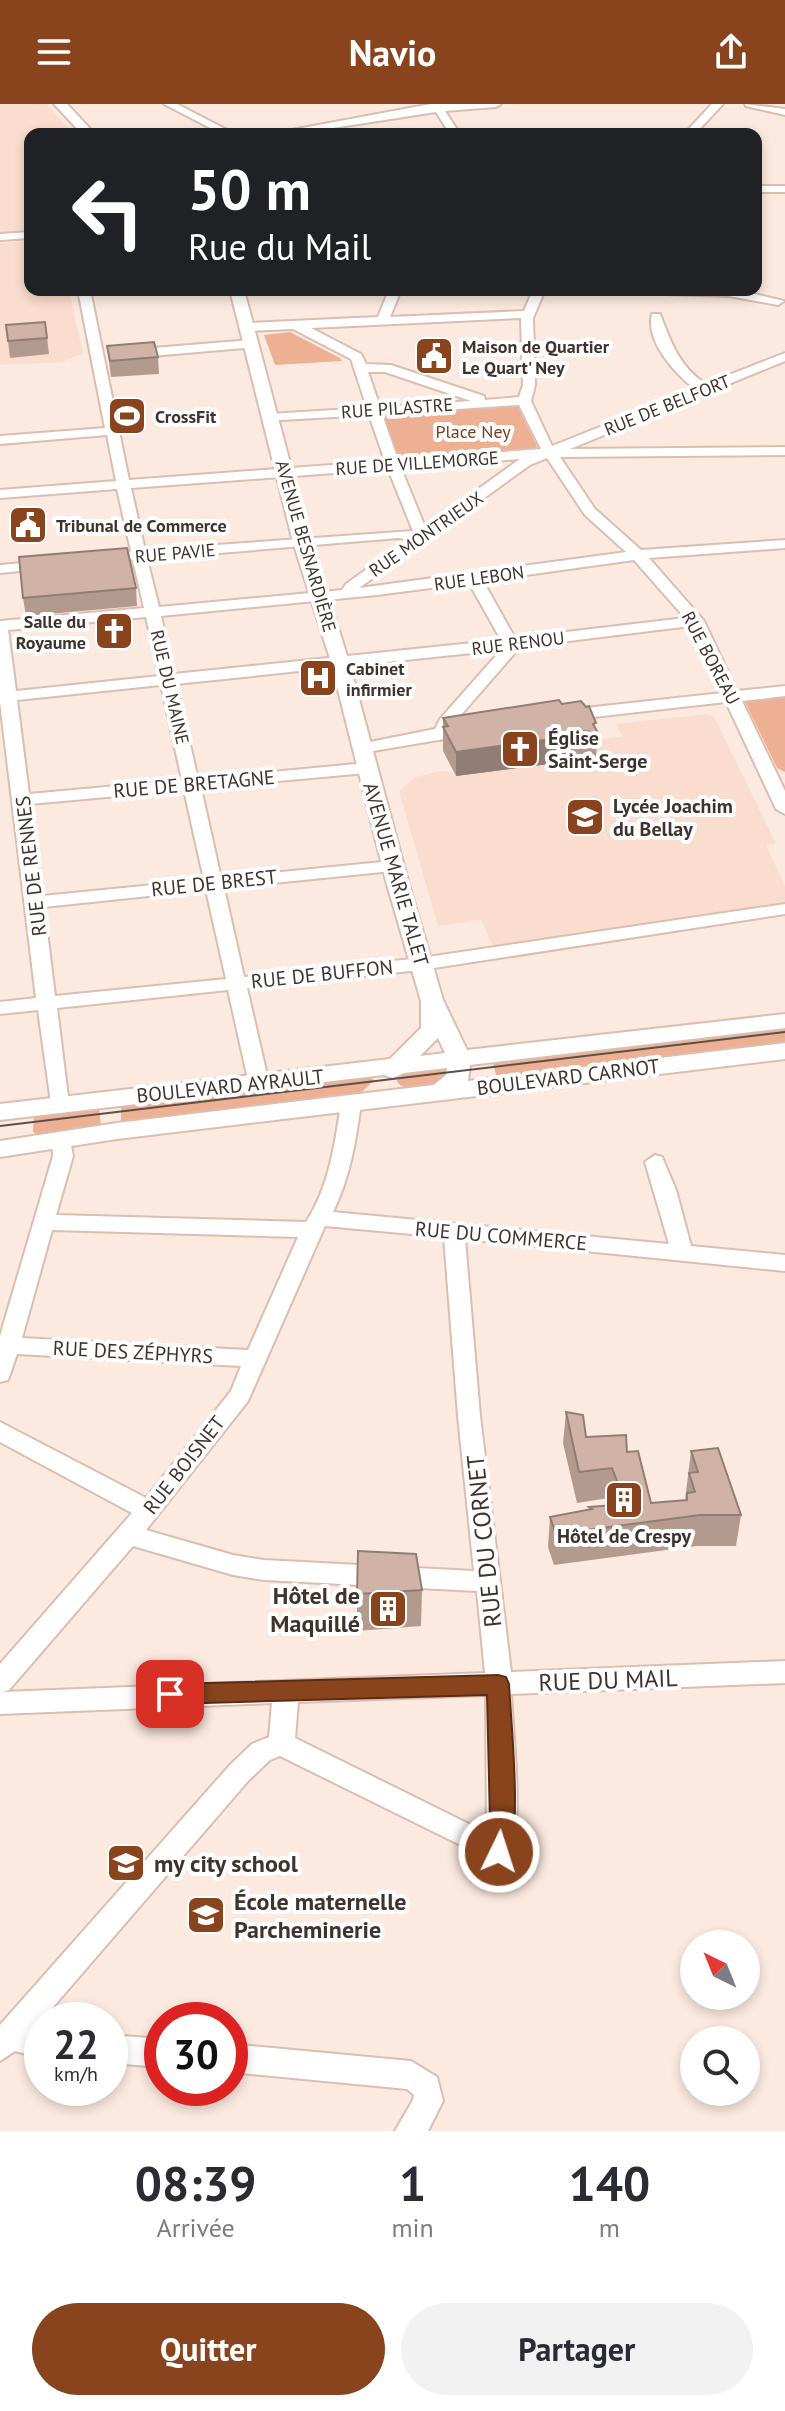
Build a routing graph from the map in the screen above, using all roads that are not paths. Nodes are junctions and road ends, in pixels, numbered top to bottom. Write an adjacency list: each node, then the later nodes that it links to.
1 (60, 104): 8 (main road)
2 (169, 104): 9 (street)
3 (496, 104): 6 (street)
4 (718, 104): 12 (street)
5 (750, 104): 7 (street)
6 (438, 106): 10 (street); 11 (street)
7 (785, 112)
8 (83, 128)
9 (221, 128)
10 (310, 128)
11 (451, 128)
12 (695, 128)
13 (762, 189): 14 (street)
14 (785, 189)
15 (24, 235): 16 (street)
16 (0, 237)
17 (762, 286): 18 (street)
18 (774, 287)
19 (85, 296): 31 (street, RUE DU MAINE)
20 (239, 296): 29 (main road, AVENUE BESNARDIÈRE)
21 (393, 296): 27 (street)
22 (536, 296): 25 (street)
23 (745, 296): 24 (street)
24 (782, 301)
25 (528, 314): 27 (street); 35 (street)
26 (656, 317): 34 (street)
27 (383, 320): 28 (street)
28 (296, 324): 29 (street); 33 (street)
29 (248, 327): 30 (main road, AVENUE BESNARDIÈRE)
30 (251, 344): 31 (street); 38 (main road, AVENUE BESNARDIÈRE)
31 (98, 357): 39 (street, RUE DU MAINE)
32 (785, 357): 34 (street, RUE DE BELFORT)
33 (357, 361): 36 (street); 37 (street)
34 (705, 389): 42 (street, RUE DE BELFORT)
35 (524, 401): 36 (street, RUE PILASTRE); 42 (street, RUE BOREAU)
36 (486, 402): 37 (street, RUE PILASTRE)
37 (373, 410): 38 (street, RUE PILASTRE); 43 (street)
38 (269, 418): 44 (main road, AVENUE BESNARDIÈRE)
39 (112, 431): 40 (street); 45 (street, RUE DU MAINE)
40 (0, 440)
41 (785, 451): 42 (street)
42 (548, 453): 43 (street, RUE DE VILLEMORGE); 47 (street, RUE MONTRIEUX); 51 (street, RUE BOREAU)
43 (393, 465): 44 (street, RUE DE VILLEMORGE); 47 (street)
44 (285, 473): 45 (street, RUE DE VILLEMORGE); 48 (main road, AVENUE BESNARDIÈRE)
45 (124, 485): 46 (street, RUE DE VILLEMORGE); 50 (street, RUE DU MAINE)
46 (0, 494)
47 (424, 536): 48 (street, RUE PAVIE); 56 (street, RUE MONTRIEUX)
48 (302, 542): 50 (street, RUE PAVIE); 57 (main road, AVENUE BESNARDIÈRE)
49 (785, 544): 51 (street, RUE LEBON)
50 (140, 555): 52 (street, RUE PAVIE); 58 (street, RUE DU MAINE)
51 (637, 556): 55 (street, RUE LEBON); 59 (street, RUE BOREAU)
52 (114, 558)
53 (57, 563): 54 (street)
54 (0, 569)
55 (474, 579): 56 (street, RUE LEBON); 61 (street)
56 (348, 593): 57 (street, RUE LEBON)
57 (320, 596): 58 (street, RUE LEBON); 62 (main road, AVENUE BESNARDIÈRE)
58 (153, 611): 60 (street, RUE LEBON); 63 (street, RUE DU MAINE)
59 (696, 621): 61 (street, RUE RENOU); 66 (street, RUE BOREAU)
60 (0, 629): 65 (street, RUE DE RENNES)
61 (513, 643): 62 (street, RUE RENOU); 69 (street)
62 (340, 662): 63 (street, RUE RENOU); 70 (main road, AVENUE BESNARDIÈRE)
63 (168, 679): 65 (street, RUE RENOU); 71 (street, RUE DU MAINE)
64 (785, 691): 66 (street)
65 (5, 697): 72 (street, RUE DE RENNES)
66 (733, 697): 67 (street); 73 (street, RUE BOREAU)
67 (544, 718)
68 (483, 729): 69 (street, RUE DE BRETAGNE)
69 (442, 733): 70 (street, RUE DE BRETAGNE)
70 (364, 758): 71 (street, RUE DE BRETAGNE); 74 (main road, AVENUE MARIE TALET)
71 (192, 784): 72 (street, RUE DE BRETAGNE); 75 (street, RUE DU MAINE)
72 (22, 800): 76 (street, RUE DE RENNES)
73 (785, 809)
74 (392, 866): 75 (street, RUE DE BREST); 78 (main road, AVENUE MARIE TALET)
75 (213, 883): 76 (street, RUE DE BREST); 79 (street, RUE DU MAINE)
76 (35, 902): 81 (street, RUE DE RENNES)
77 (785, 909): 78 (street, RUE DE BUFFON)
78 (421, 964): 79 (street, RUE DE BUFFON); 80 (main road, AVENUE MARIE TALET)
79 (235, 983): 81 (street, RUE DE BUFFON); 86 (street, RUE DU MAINE)
80 (432, 1000): 85 (main road, AVENUE MARIE TALET); 87 (main road, AVENUE MARIE TALET)
81 (49, 1003): 82 (street, RUE DE BUFFON); 90 (street, RUE DE RENNES)
82 (0, 1008)
83 (785, 1021): 85 (main road, BOULEVARD CARNOT)
84 (785, 1051): 88 (main road, BOULEVARD CARNOT)
85 (459, 1059): 87 (main road, BOULEVARD AYRAULT); 88 (main road)
86 (259, 1084): 87 (main road, BOULEVARD AYRAULT); 90 (main road, BOULEVARD AYRAULT)
87 (394, 1084): 88 (main road, BOULEVARD CARNOT); 89 (main road, BOULEVARD CARNOT)
88 (441, 1092)
89 (351, 1103): 92 (main road, BOULEVARD AYRAULT); 96 (street, RUE BOISNET)
90 (59, 1105): 91 (main road, BOULEVARD AYRAULT)
91 (0, 1112)
92 (62, 1140): 93 (main road, BOULEVARD AYRAULT); 95 (street)
93 (0, 1149)
94 (655, 1162): 98 (street)
95 (43, 1222): 96 (street, RUE DU COMMERCE); 100 (street)
96 (316, 1224): 97 (street, RUE DU COMMERCE); 101 (street, RUE BOISNET)
97 (454, 1232): 98 (street, RUE DU COMMERCE); 106 (street, RUE DU CORNET)
98 (682, 1252): 99 (street, RUE DU COMMERCE)
99 (785, 1263)
100 (8, 1345): 101 (street, RUE DES ZÉPHYRS); 102 (street)
101 (257, 1359): 104 (street, RUE BOISNET)
102 (0, 1374)
103 (0, 1431): 104 (street)
104 (148, 1512): 105 (street, RUE BOISNET)
105 (129, 1535): 106 (street); 108 (street, RUE BOISNET)
106 (488, 1582): 109 (street, RUE DU CORNET)
107 (785, 1672): 109 (street, RUE DU MAIL)
108 (0, 1682)
109 (498, 1684): 110 (street, RUE DU MAIL); 112 (street, RUE DU CORNET)
110 (286, 1690): 111 (street, RUE DU MAIL); 112 (street)
111 (0, 1703)
112 (281, 1744): 113 (street)
113 (5, 2042)
114 (248, 2060): 115 (street)
115 (410, 2131)

